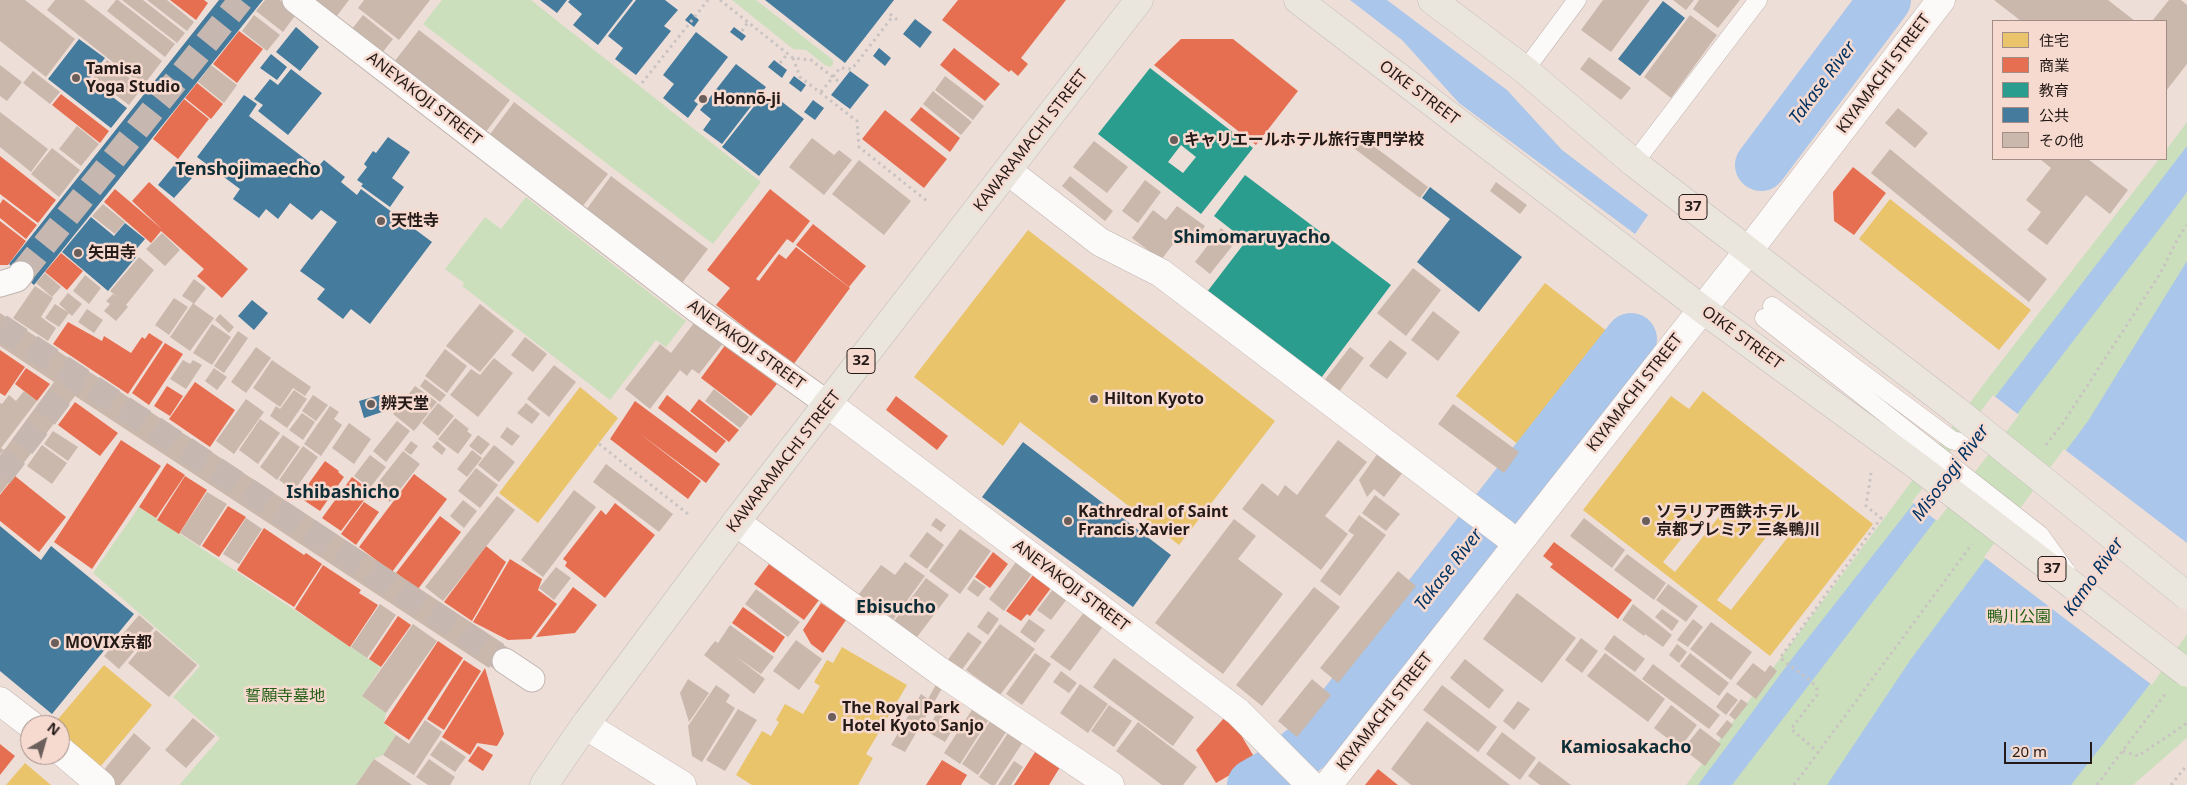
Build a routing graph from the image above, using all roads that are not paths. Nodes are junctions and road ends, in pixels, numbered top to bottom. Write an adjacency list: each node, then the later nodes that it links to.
1 (295, 0): 13 (street, ANEYAKOJI STREET)
2 (1140, 0): 10 (main road, KAWARAMACHI STREET / 32)
3 (1298, 0): 12 (main road, OIKE STREET / 37)
4 (1432, 0): 8 (main road, 37)
5 (1577, 0): 8 (lane)
6 (1758, 0): 9 (lane)
7 (1941, 0): 11 (street, KIYAMACHI STREET)
8 (1524, 70): 9 (main road, 37)
9 (1634, 163): 11 (main road, 37)
10 (1008, 171): 13 (main road, KAWARAMACHI STREET / 32); 17 (street)
11 (1749, 250): 12 (street, KIYAMACHI STREET); 14 (main road, 37)
12 (1702, 309): 15 (main road, OIKE STREET / 37); 17 (street, KIYAMACHI STREET)
13 (828, 404): 16 (main road, KAWARAMACHI STREET / 32); 26 (street, ANEYAKOJI STREET)
14 (1949, 421): 15 (lane); 18 (main road, 37, bridge)
15 (1922, 456): 21 (main road, OIKE STREET / 37, bridge)
16 (736, 522): 24 (main road, KAWARAMACHI STREET / 32); 30 (street)
17 (1509, 537): 26 (street, KIYAMACHI STREET)
18 (2187, 596)
19 (505, 661): 20 (street)
20 (532, 679)
21 (2179, 680)
22 (0, 701): 23 (street)
23 (20, 717)
24 (585, 725): 28 (main road, KAWARAMACHI STREET / 32); 29 (street)
25 (70, 759): 27 (street)
26 (1314, 783)
27 (101, 785)
28 (544, 785)
29 (682, 785)
30 (1110, 785)

